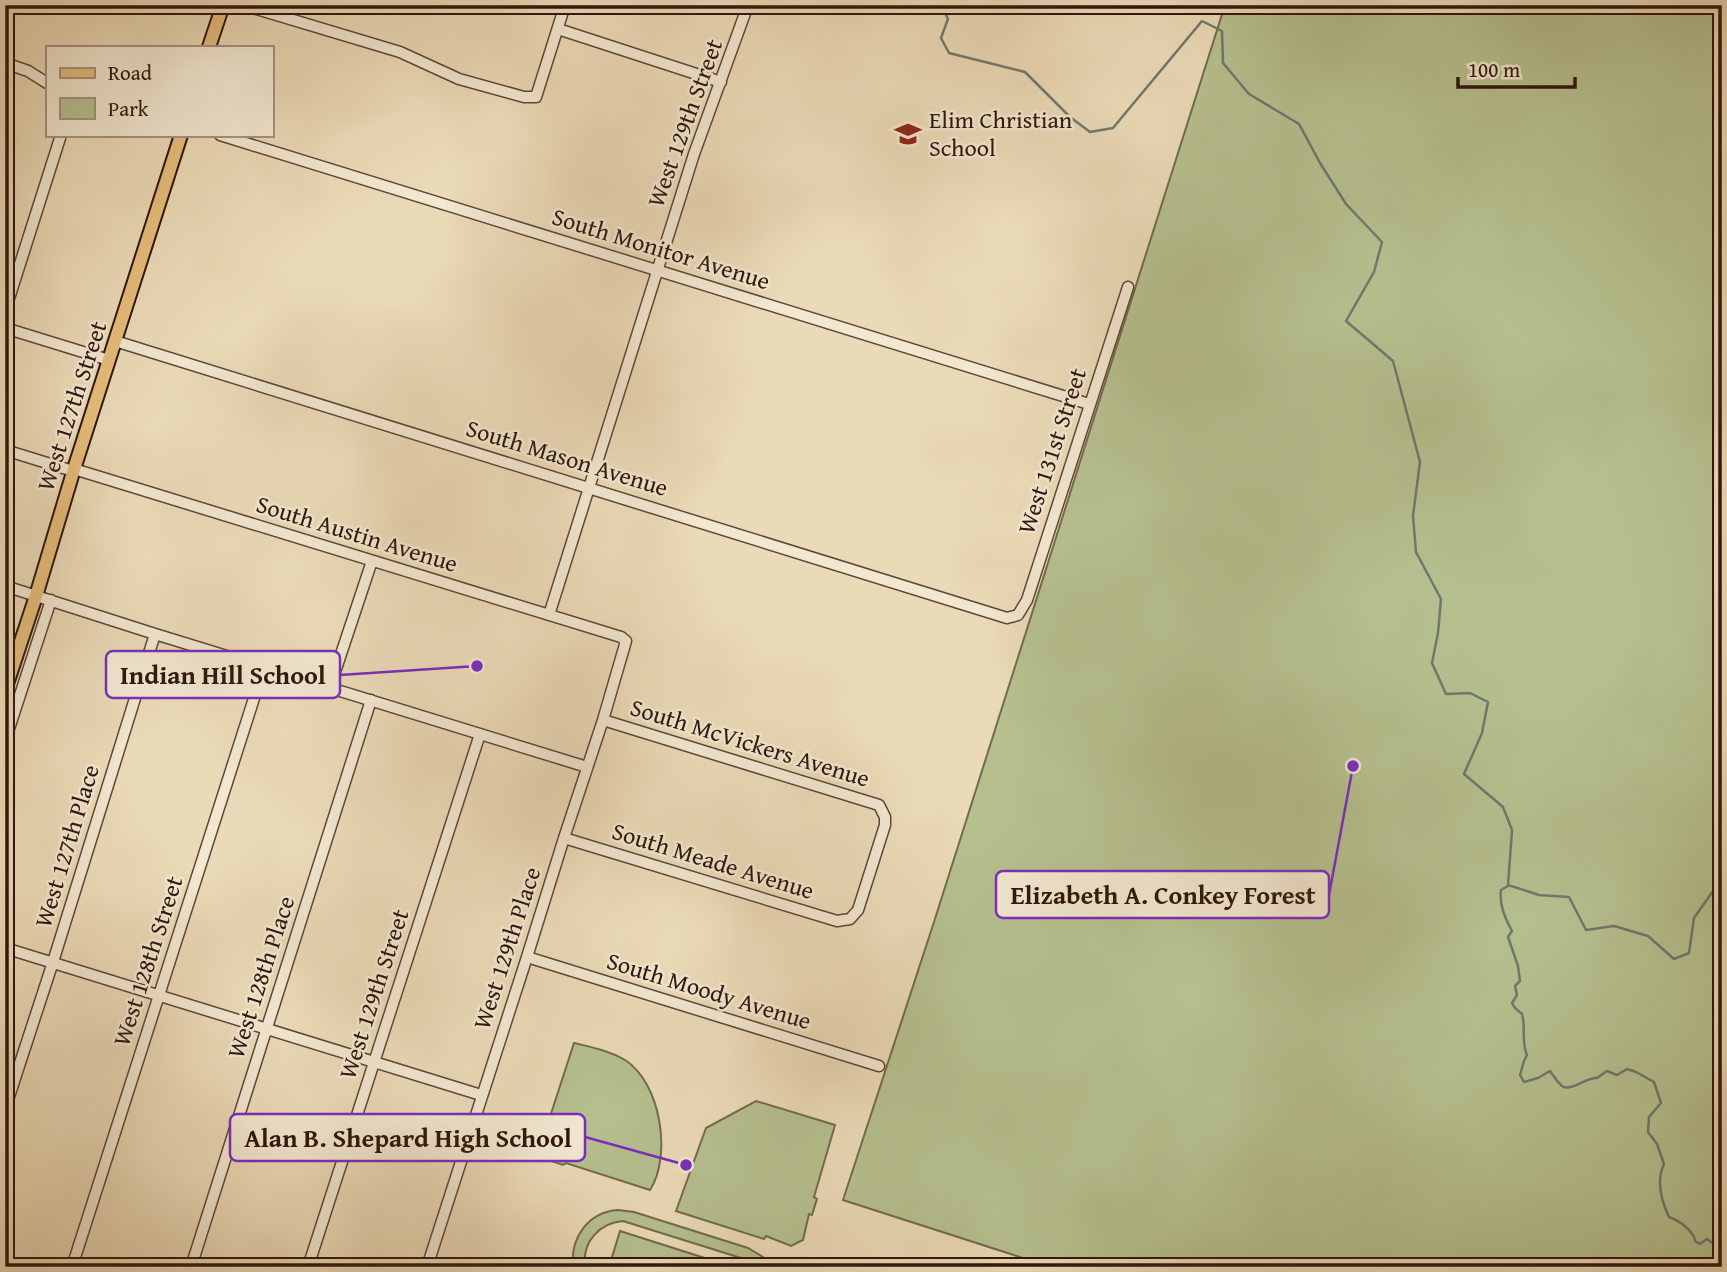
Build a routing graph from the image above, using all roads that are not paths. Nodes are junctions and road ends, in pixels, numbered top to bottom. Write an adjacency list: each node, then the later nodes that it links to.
1 (207, 5): 5 (street)
2 (243, 5): 6 (street)
3 (565, 5): 6 (street)
4 (748, 5): 10 (street, West 129th Street)
5 (222, 7): 7 (main road)
6 (558, 29): 10 (street)
7 (209, 46)
8 (5, 63): 9 (street)
9 (46, 82)
10 (721, 82): 14 (street, West 129th Street)
11 (61, 136): 16 (street)
12 (181, 136): 18 (main road, West 127th Street)
13 (223, 136): 14 (street, South Monitor Avenue)
14 (658, 269): 20 (street, South Monitor Avenue); 23 (street, West 129th Street)
15 (1128, 287): 20 (street, West 131st Street)
16 (5, 311)
17 (5, 328): 19 (street)
18 (115, 341): 19 (main road, West 127th Street); 23 (street, South Mason Avenue)
19 (108, 360): 22 (main road, West 127th Street)
20 (1090, 404): 29 (street, West 131st Street)
21 (5, 450): 22 (street, South Austin Avenue)
22 (74, 470): 24 (street, South Austin Avenue); 26 (main road, West 127th Street)
23 (589, 487): 28 (street, West 129th Street); 29 (street, South Mason Avenue)
24 (372, 561): 28 (street, South Austin Avenue); 33 (street)
25 (5, 586): 26 (street)
26 (36, 596): 27 (street); 34 (main road, West 127th Street)
27 (51, 600): 30 (street); 38 (street)
28 (549, 615): 31 (street, South Austin Avenue)
29 (1007, 618)
30 (155, 634): 32 (street); 44 (street, West 127th Place)
31 (626, 641): 36 (street, West 129th Place)
32 (264, 667): 33 (street); 45 (street, West 128th Street)
33 (330, 687): 35 (street)
34 (5, 690)
35 (371, 700): 37 (street); 46 (street, West 128th Place)
36 (603, 720): 39 (street, West 129th Place); 41 (street, South McVickers Avenue)
37 (480, 734): 39 (street); 47 (street, West 129th Street)
38 (5, 741)
39 (587, 767): 40 (street, West 129th Place)
40 (564, 838): 41 (street, South Meade Avenue); 43 (street, West 129th Place)
41 (850, 919)
42 (5, 948): 44 (street)
43 (527, 957): 48 (street, South Moody Avenue); 49 (street, West 129th Place)
44 (53, 962): 45 (street); 50 (street, West 127th Place)
45 (160, 995): 46 (street); 51 (street, West 128th Street)
46 (266, 1029): 47 (street); 52 (street, West 128th Place)
47 (374, 1062): 49 (street); 53 (street, West 129th Street)
48 (879, 1066)
49 (481, 1096): 54 (street, West 129th Place)
50 (5, 1109)
51 (72, 1267)
52 (191, 1267)
53 (308, 1267)
54 (426, 1267)

